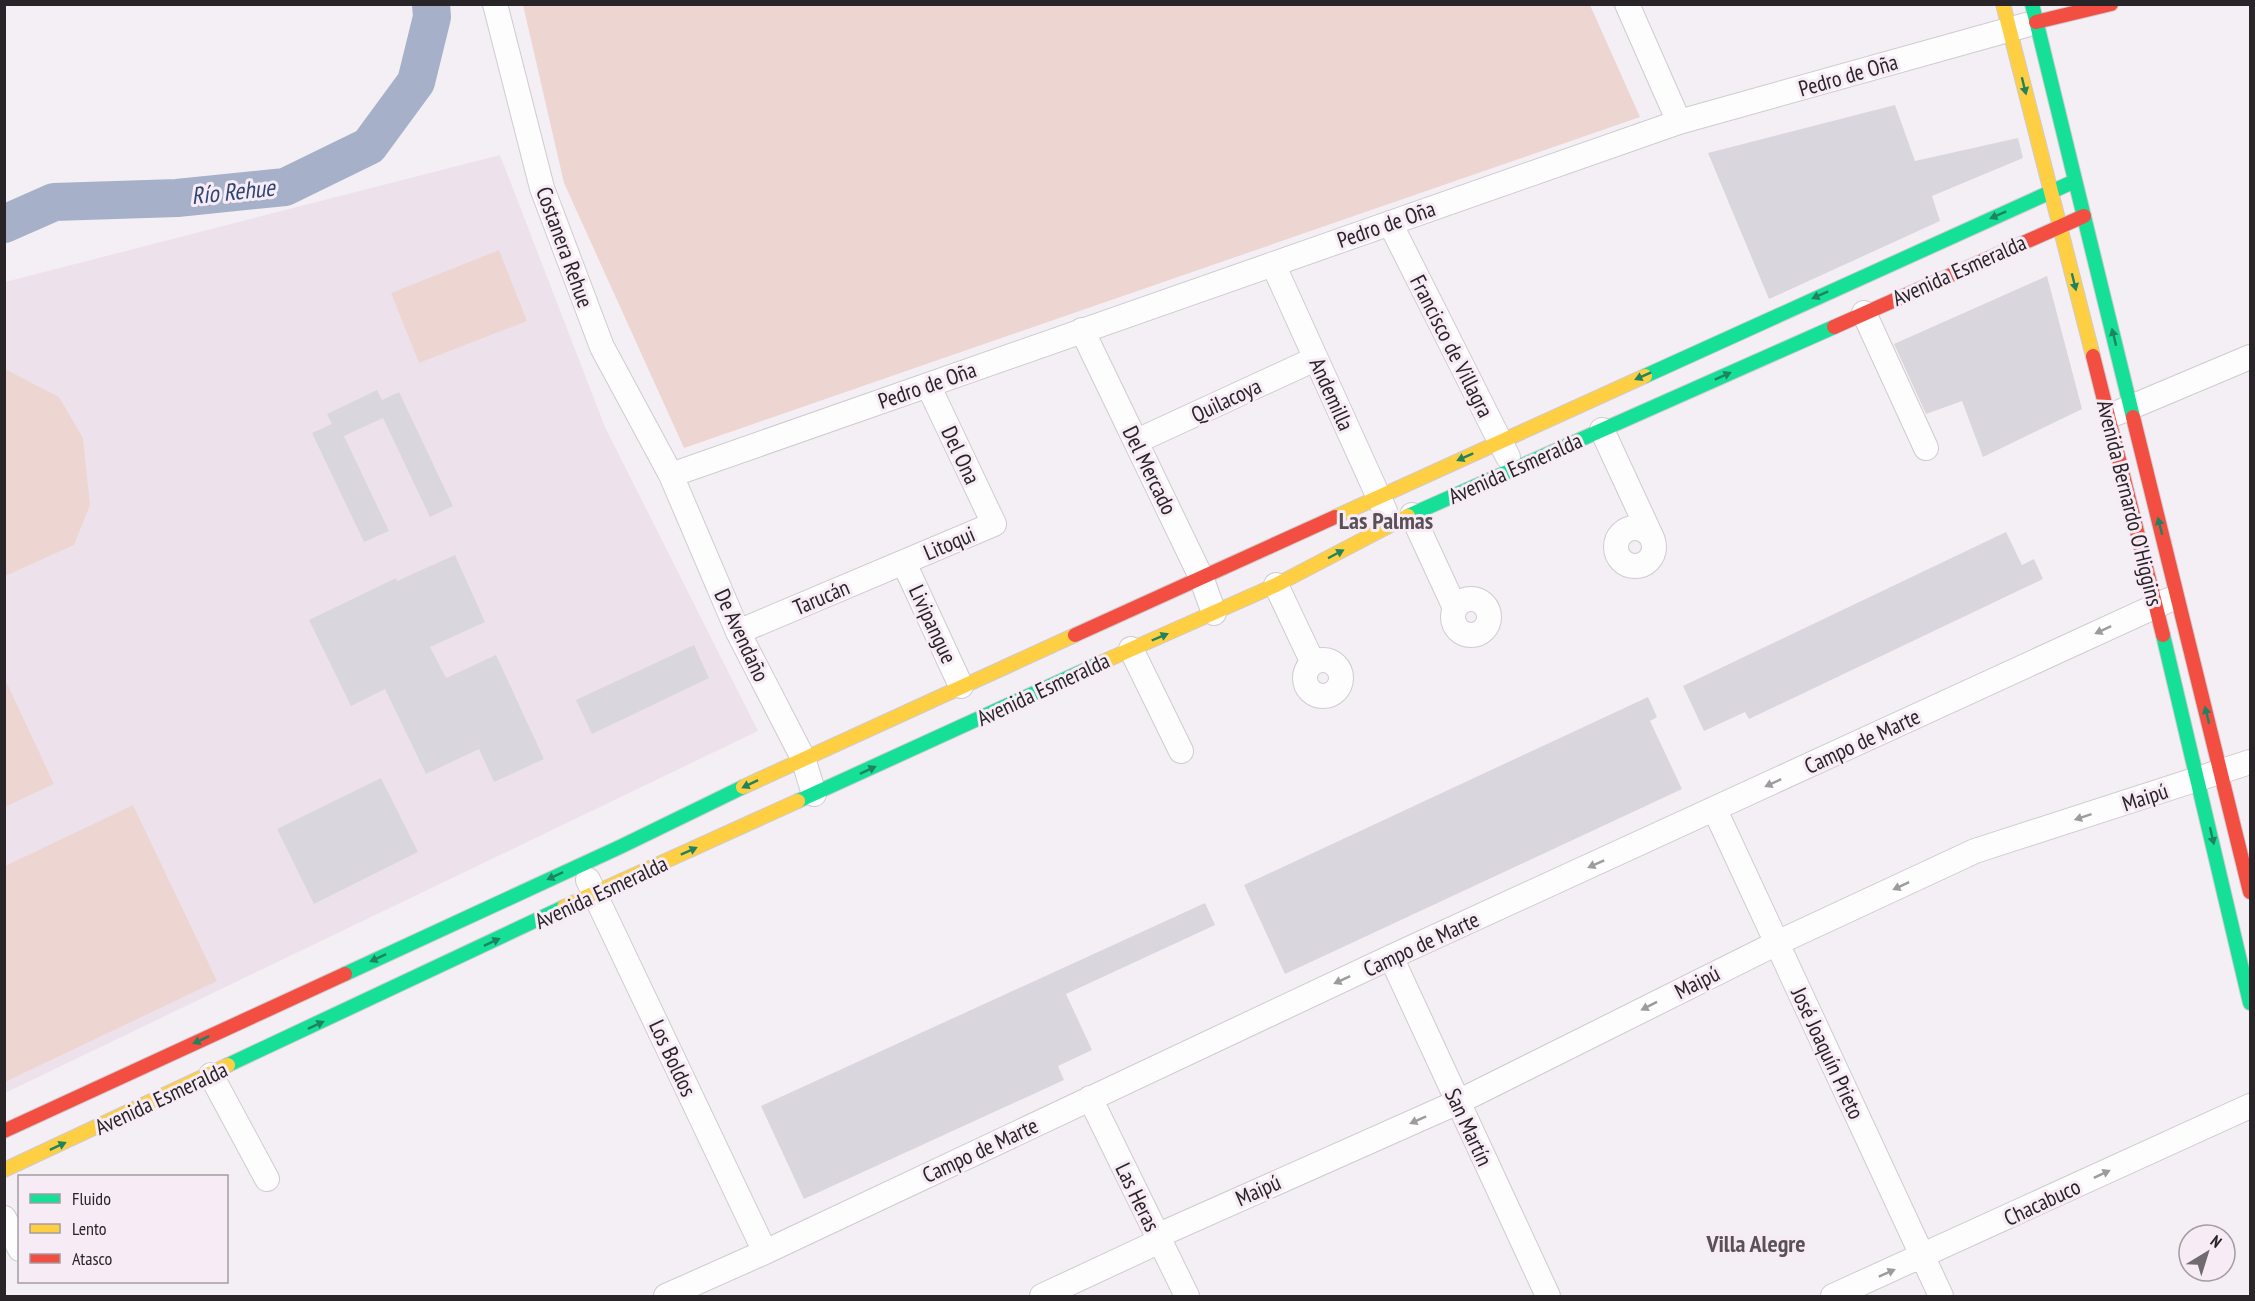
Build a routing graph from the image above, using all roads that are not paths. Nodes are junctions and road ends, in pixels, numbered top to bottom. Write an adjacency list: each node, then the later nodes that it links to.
1 (495, 4): 25 (street, Costanera Rehue)
2 (1628, 4): 7 (street)
3 (2003, 4): 6 (street, Avenida Bernardo O'Higgins)
4 (2111, 4): 5 (street, Pedro de Oña)
5 (2034, 13): 6 (street, Pedro de Oña); 8 (street, Avenida Bernardo O'Higgins)
6 (2010, 30): 7 (street, Pedro de Oña); 9 (street, Avenida Bernardo O'Higgins, one-way to 9)
7 (1679, 122): 11 (street, Pedro de Oña)
8 (2075, 181): 9 (street, Avenida Esmeralda); 10 (street, Avenida Bernardo O'Higgins)
9 (2051, 190): 12 (street, Avenida Bernardo O'Higgins); 22 (street, Avenida Esmeralda, one-way to 22)
10 (2084, 216): 12 (street, Avenida Esmeralda); 19 (street, Avenida Bernardo O'Higgins, one-way to 10)
11 (1390, 223): 13 (street, Pedro de Oña); 22 (street, Francisco de Villagra)
12 (2060, 225): 14 (street, Avenida Esmeralda); 19 (street, Avenida Bernardo O'Higgins, one-way to 19)
13 (1273, 264): 15 (street, Pedro de Oña); 17 (street, Andemilla)
14 (1864, 313): 20 (street, Avenida Esmeralda, one-way to 14); 23 (street)
15 (1082, 330): 18 (street, Pedro de Oña); 21 (street, Del Mercado)
16 (2250, 357): 19 (street)
17 (1316, 359): 21 (street, Quilacoya); 26 (street, Andemilla)
18 (928, 385): 25 (street, Pedro de Oña); 28 (street, Del Ona)
19 (2120, 412): 33 (street, Avenida Bernardo O'Higgins, one-way to 19); 33 (street, Avenida Bernardo O'Higgins)
20 (1602, 430): 24 (street, Avenida Esmeralda); 29 (street)
21 (1137, 441): 31 (street, Del Mercado)
22 (1500, 441): 24 (street, Francisco de Villagra); 26 (street, Avenida Esmeralda, one-way to 26)
23 (1926, 448)
24 (1514, 469): 27 (street, Avenida Esmeralda)
25 (670, 475): 36 (street, De Avendaño)
26 (1378, 496): 27 (street, Andemilla); 31 (street, Avenida Esmeralda)
27 (1401, 520): 32 (street, Avenida Esmeralda, one-way to 27); 34 (street, Andemilla)
28 (994, 524): 30 (street, Litoqui)
29 (1652, 538)
30 (904, 563): 36 (street, Tarucán); 40 (street, Livipangue)
31 (1201, 577): 35 (street, Del Mercado); 39 (street, Avenida Esmeralda)
32 (1276, 585): 35 (street, Avenida Esmeralda); 38 (street)
33 (2167, 601): 46 (street, Avenida Bernardo O'Higgins, one-way to 33); 47 (street, Avenida Bernardo O'Higgins); 49 (street, Campo de Marte, one-way to 49)
34 (1455, 608)
35 (1215, 613): 37 (street, Avenida Esmeralda, one-way to 35)
36 (738, 632): 44 (street, De Avendaño)
37 (1131, 649): 41 (street, Avenida Esmeralda); 43 (street)
38 (1313, 663)
39 (989, 674): 40 (street, Avenida Esmeralda); 41 (street)
40 (951, 691): 42 (street); 44 (street, Avenida Esmeralda)
41 (1003, 708): 42 (street, Avenida Esmeralda)
42 (954, 729): 48 (street, Avenida Esmeralda, one-way to 42)
43 (1181, 751)
44 (803, 758): 48 (street, De Avendaño); 50 (street, Avenida Esmeralda, one-way to 50)
45 (2250, 762): 46 (street, Maipú)
46 (2221, 772): 47 (street, Maipú); 51 (street, Avenida Bernardo O'Higgins)
47 (2198, 780): 53 (street, Maipú, one-way to 53); 55 (street, Avenida Bernardo O'Higgins, one-way to 55)
48 (814, 794): 52 (street, Avenida Esmeralda, one-way to 48)
49 (1715, 810): 53 (street, José Joaquín Prieto); 54 (street, Campo de Marte, one-way to 54)
50 (580, 865): 52 (street, Los Boldos); 60 (street, Avenida Esmeralda, one-way to 60)
51 (2250, 892)
52 (595, 893): 56 (street, Avenida Esmeralda, one-way to 52); 66 (street, Los Boldos)
53 (1777, 943): 58 (street, Maipú, one-way to 58); 67 (street, José Joaquín Prieto)
54 (1391, 957): 57 (street, Campo de Marte, one-way to 57); 58 (street, San Martín)
55 (2250, 1002)
56 (211, 1074): 61 (street, Avenida Esmeralda, one-way to 56); 62 (street)
57 (1090, 1098): 64 (street, Las Heras); 66 (street, Campo de Marte)
58 (1458, 1102): 64 (street, Maipú, one-way to 64); 71 (street, San Martín)
59 (2250, 1106): 67 (street, Chacabuco, one-way to 59)
60 (4, 1131)
61 (4, 1170)
62 (267, 1179)
63 (4, 1218): 65 (street)
64 (1158, 1238): 69 (street, Maipú); 70 (street, Las Heras)
65 (18, 1245)
66 (765, 1252): 68 (street, Campo de Marte)
67 (1923, 1257): 72 (street, Chacabuco, one-way to 67); 73 (street, José Joaquín Prieto)
68 (666, 1296)
69 (1042, 1296)
70 (1187, 1296)
71 (1548, 1296)
72 (1833, 1296)
73 (1941, 1296)

